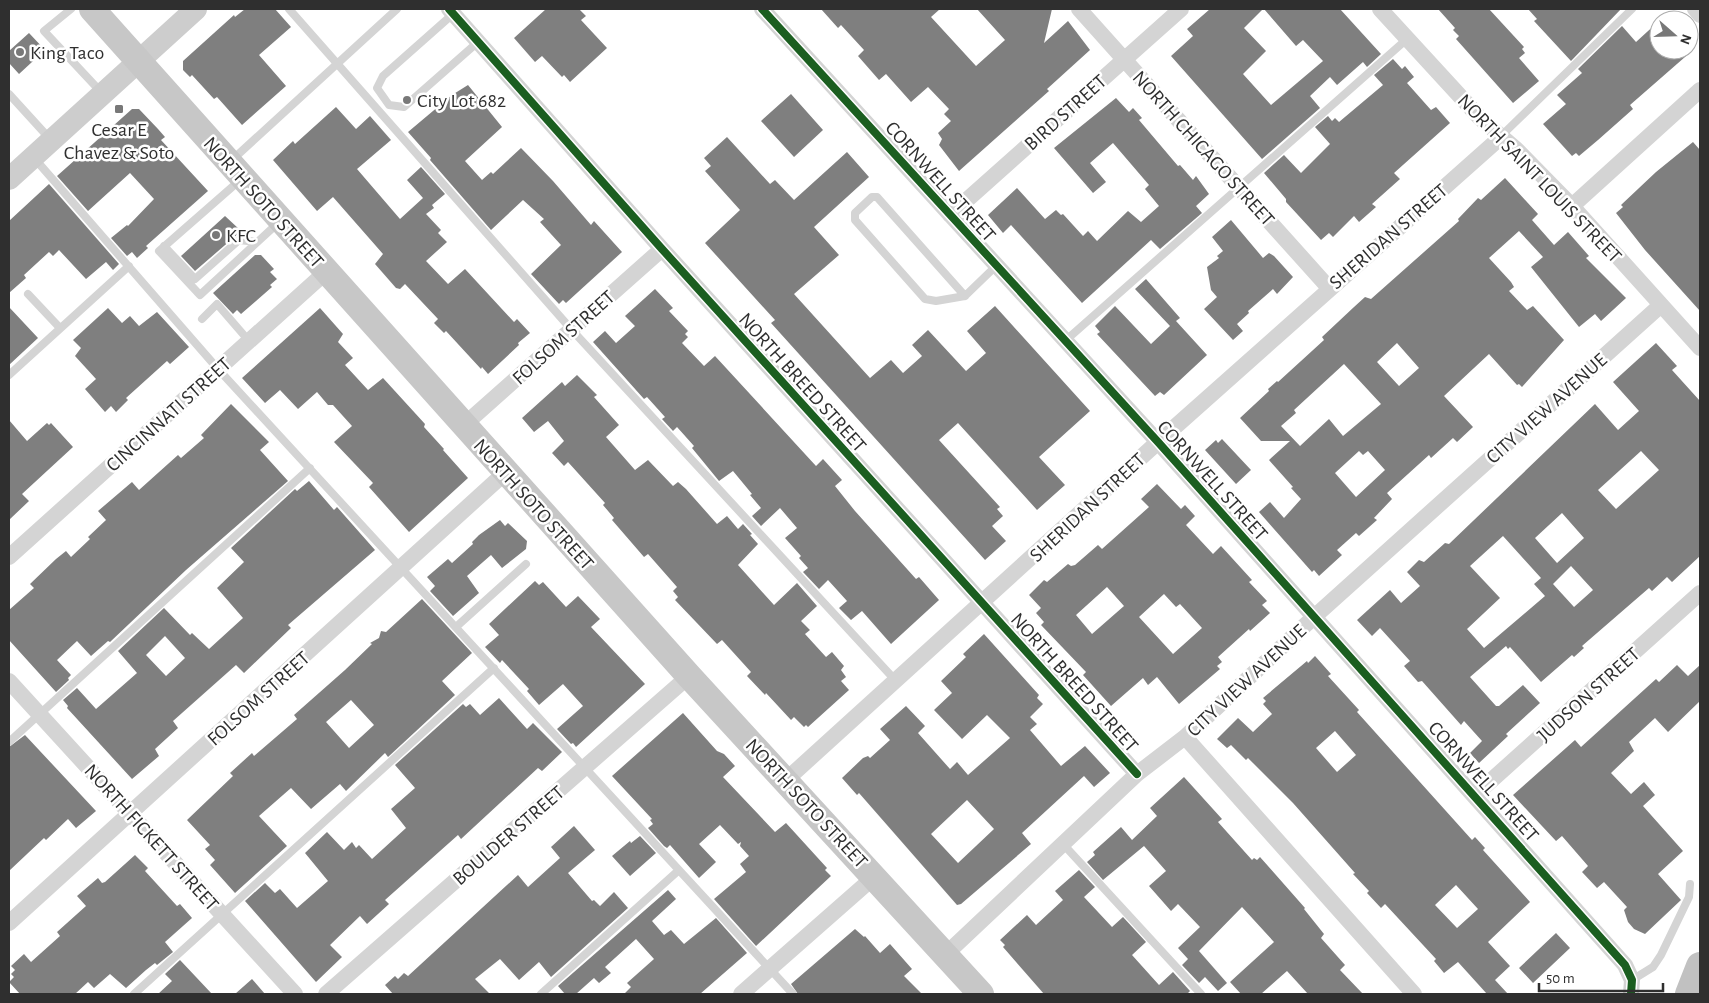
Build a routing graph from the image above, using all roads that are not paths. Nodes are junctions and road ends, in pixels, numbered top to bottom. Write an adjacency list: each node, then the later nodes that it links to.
1 (71, 9): 21 (lane)
2 (92, 9): 17 (main road, NORTH SOTO STREET)
3 (196, 9): 17 (main road)
4 (289, 9): 18 (lane)
5 (397, 9): 18 (lane)
6 (762, 9): 29 (street, CORNWELL STREET)
7 (1079, 9): 16 (street, NORTH CHICAGO STREET)
8 (1181, 9): 16 (street, BIRD STREET)
9 (1380, 9): 14 (street, NORTH SAINT LOUIS STREET)
10 (1632, 9): 22 (lane)
11 (1695, 9): 13 (street)
12 (451, 11): 15 (street, NORTH BREED STREET); 15 (lane)
13 (1700, 14)
14 (1407, 39): 22 (street, NORTH SAINT LOUIS STREET); 27 (lane)
15 (478, 42): 33 (street, NORTH BREED STREET)
16 (1124, 59): 27 (street, NORTH CHICAGO STREET); 29 (street, BIRD STREET)
17 (138, 60): 21 (main road); 25 (main road, NORTH SOTO STREET)
18 (338, 64): 25 (lane); 43 (lane)
19 (1700, 90): 28 (street)
20 (9, 94): 23 (lane)
21 (102, 94): 23 (main road)
22 (1501, 136): 28 (street, NORTH SAINT LOUIS STREET); 37 (street, SHERIDAN STREET)
23 (51, 140): 24 (main road)
24 (33, 157): 26 (main road); 34 (lane)
25 (235, 170): 30 (main road, NORTH SOTO STREET); 32 (lane)
26 (11, 173)
27 (1238, 186): 37 (street, NORTH CHICAGO STREET); 45 (lane)
28 (1572, 206): 40 (street, NORTH SAINT LOUIS STREET)
29 (950, 215): 35 (street, CORNWELL STREET)
30 (280, 220): 31 (lane); 36 (main road, NORTH SOTO STREET)
31 (257, 242): 32 (lane); 32 (lane)
32 (164, 246)
33 (662, 249): 43 (street, FOLSOM STREET); 57 (street, NORTH BREED STREET)
34 (129, 266): 42 (lane); 47 (lane)
35 (996, 266): 39 (lane); 45 (street, CORNWELL STREET)
36 (327, 271): 44 (street, CINCINNATI STREET); 49 (main road, NORTH SOTO STREET)
37 (1330, 288): 50 (street, SHERIDAN STREET)
38 (28, 294): 42 (lane)
39 (965, 296): 39 (lane)
40 (1661, 305): 46 (street, NORTH SAINT LOUIS STREET); 58 (street, CITY VIEW AVENUE)
41 (202, 319): 44 (lane)
42 (60, 328): 48 (lane)
43 (571, 329): 49 (street, FOLSOM STREET); 63 (lane)
44 (250, 341): 47 (street, CINCINNATI STREET)
45 (1065, 341): 50 (street, CORNWELL STREET)
46 (1700, 348)
47 (218, 368): 51 (lane); 53 (street, CINCINNATI STREET)
48 (9, 375)
49 (464, 425): 52 (main road, NORTH SOTO STREET)
50 (1158, 442): 57 (street, SHERIDAN STREET); 58 (street, CORNWELL STREET)
51 (310, 468): 55 (lane); 64 (lane)
52 (506, 472): 55 (street, FOLSOM STREET); 61 (main road, NORTH SOTO STREET)
53 (9, 557)
54 (526, 564): 59 (lane)
55 (402, 567): 59 (lane); 71 (street, FOLSOM STREET)
56 (1700, 593): 70 (street, JUDSON STREET)
57 (982, 604): 63 (street, SHERIDAN STREET); 68 (street, NORTH BREED STREET)
58 (1314, 617): 65 (street, CITY VIEW AVENUE); 70 (street, CORNWELL STREET)
59 (456, 627): 60 (lane)
60 (494, 668): 67 (lane); 76 (lane)
61 (689, 676): 67 (street, BOULDER STREET); 69 (main road, NORTH SOTO STREET)
62 (9, 681): 64 (street, NORTH FICKETT STREET)
63 (896, 681): 69 (street, SHERIDAN STREET)
64 (40, 714): 66 (lane); 71 (street, NORTH FICKETT STREET)
65 (1185, 737): 68 (street, CITY VIEW AVENUE); 90 (street)
66 (9, 742)
67 (585, 768): 73 (lane); 84 (street, BOULDER STREET)
68 (1137, 774): 72 (street, CITY VIEW AVENUE)
69 (786, 780): 74 (main road, NORTH SOTO STREET)
70 (1475, 795): 81 (street, CORNWELL STREET)
71 (132, 813): 76 (street, NORTH FICKETT STREET); 77 (street, FOLSOM STREET)
72 (1063, 844): 78 (street, CITY VIEW AVENUE); 89 (lane)
73 (679, 870): 80 (lane); 85 (lane)
74 (874, 877): 78 (main road, NORTH SOTO STREET); 80 (street)
75 (1690, 884): 81 (lane)
76 (222, 913): 82 (lane); 83 (street, NORTH FICKETT STREET)
77 (9, 923)
78 (945, 955): 88 (main road, NORTH SOTO STREET)
79 (1700, 966): 91 (highway)
80 (769, 968): 86 (street); 87 (lane)
81 (1632, 987)
82 (134, 994)
83 (295, 994)
84 (326, 994)
85 (541, 994)
86 (741, 994)
87 (793, 994)
88 (981, 994)
89 (1201, 994)
90 (1414, 994)
91 (1689, 994)

